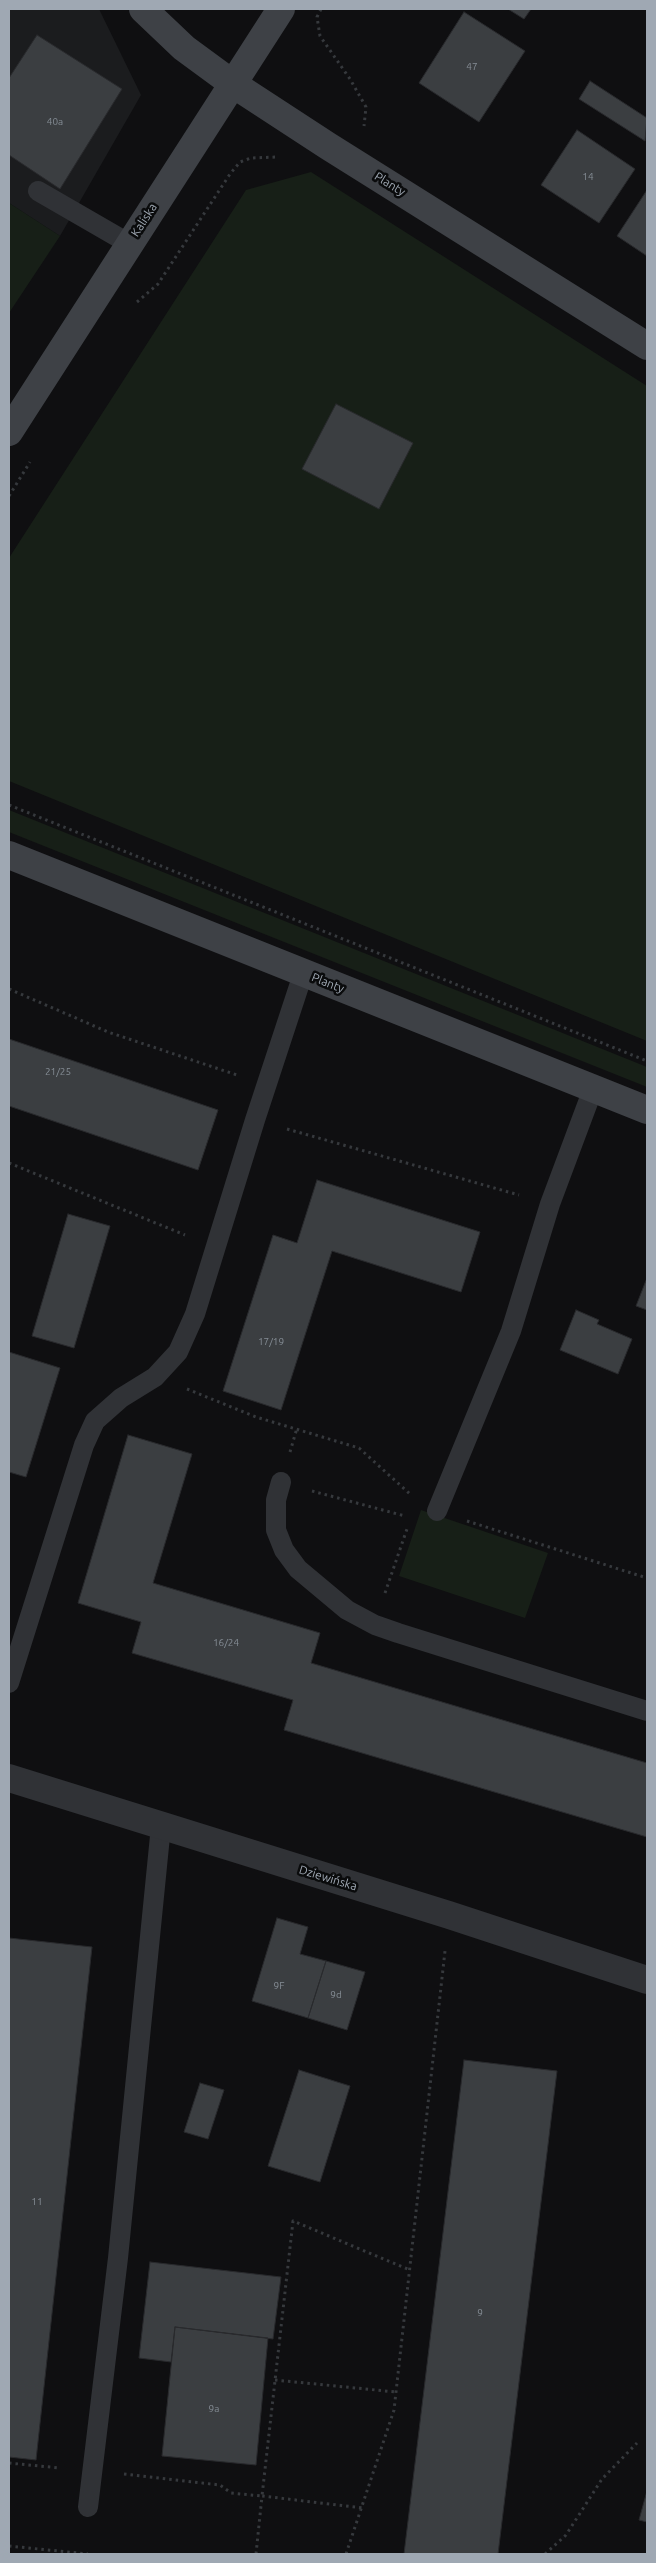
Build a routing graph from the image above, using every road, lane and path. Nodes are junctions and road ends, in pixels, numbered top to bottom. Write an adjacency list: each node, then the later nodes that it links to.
1 (143, 9): 4 (street, Planty)
2 (281, 9): 4 (street, Kaliska)
3 (321, 9): 6 (path)
4 (233, 84): 6 (street, Planty); 8 (street, Kaliska)
5 (278, 156): 9 (path)
6 (346, 157): 10 (street, Planty)
7 (38, 191): 8 (lane)
8 (128, 243): 11 (street, Kaliska)
9 (133, 306)
10 (647, 346)
11 (9, 432)
12 (35, 454): 13 (path)
13 (9, 496)
14 (9, 805): 18 (path)
15 (9, 855): 16 (street, Planty)
16 (303, 974): 19 (lane); 20 (street, Planty)
17 (9, 989): 19 (path)
18 (647, 1061)
19 (266, 1084): 22 (lane)
20 (593, 1089): 21 (street, Planty); 24 (lane)
21 (647, 1110)
22 (255, 1120): 24 (path); 25 (lane)
23 (9, 1162): 25 (path)
24 (550, 1204): 28 (lane)
25 (215, 1248): 26 (lane)
26 (156, 1378): 28 (path); 31 (lane)
27 (281, 1482): 30 (lane); 30 (path)
28 (437, 1511): 29 (path)
29 (647, 1578)
30 (375, 1625): 32 (lane)
31 (9, 1684)
32 (647, 1711)
33 (9, 1778): 34 (street, Dziewińska)
34 (161, 1826): 35 (street, Dziewińska); 42 (lane)
35 (449, 1915): 36 (street, Dziewińska); 37 (path)
36 (647, 1980)
37 (410, 2270): 38 (path); 39 (path)
38 (275, 2380): 39 (path); 43 (path)
39 (396, 2392): 45 (path)
40 (637, 2443): 50 (path)
41 (9, 2463): 42 (path)
42 (92, 2470): 43 (path); 44 (lane)
43 (262, 2496): 45 (path); 48 (path)
44 (88, 2507)
45 (363, 2508): 49 (path)
46 (9, 2546): 47 (path)
47 (88, 2554)
48 (256, 2554)
49 (346, 2554)
50 (545, 2554)

